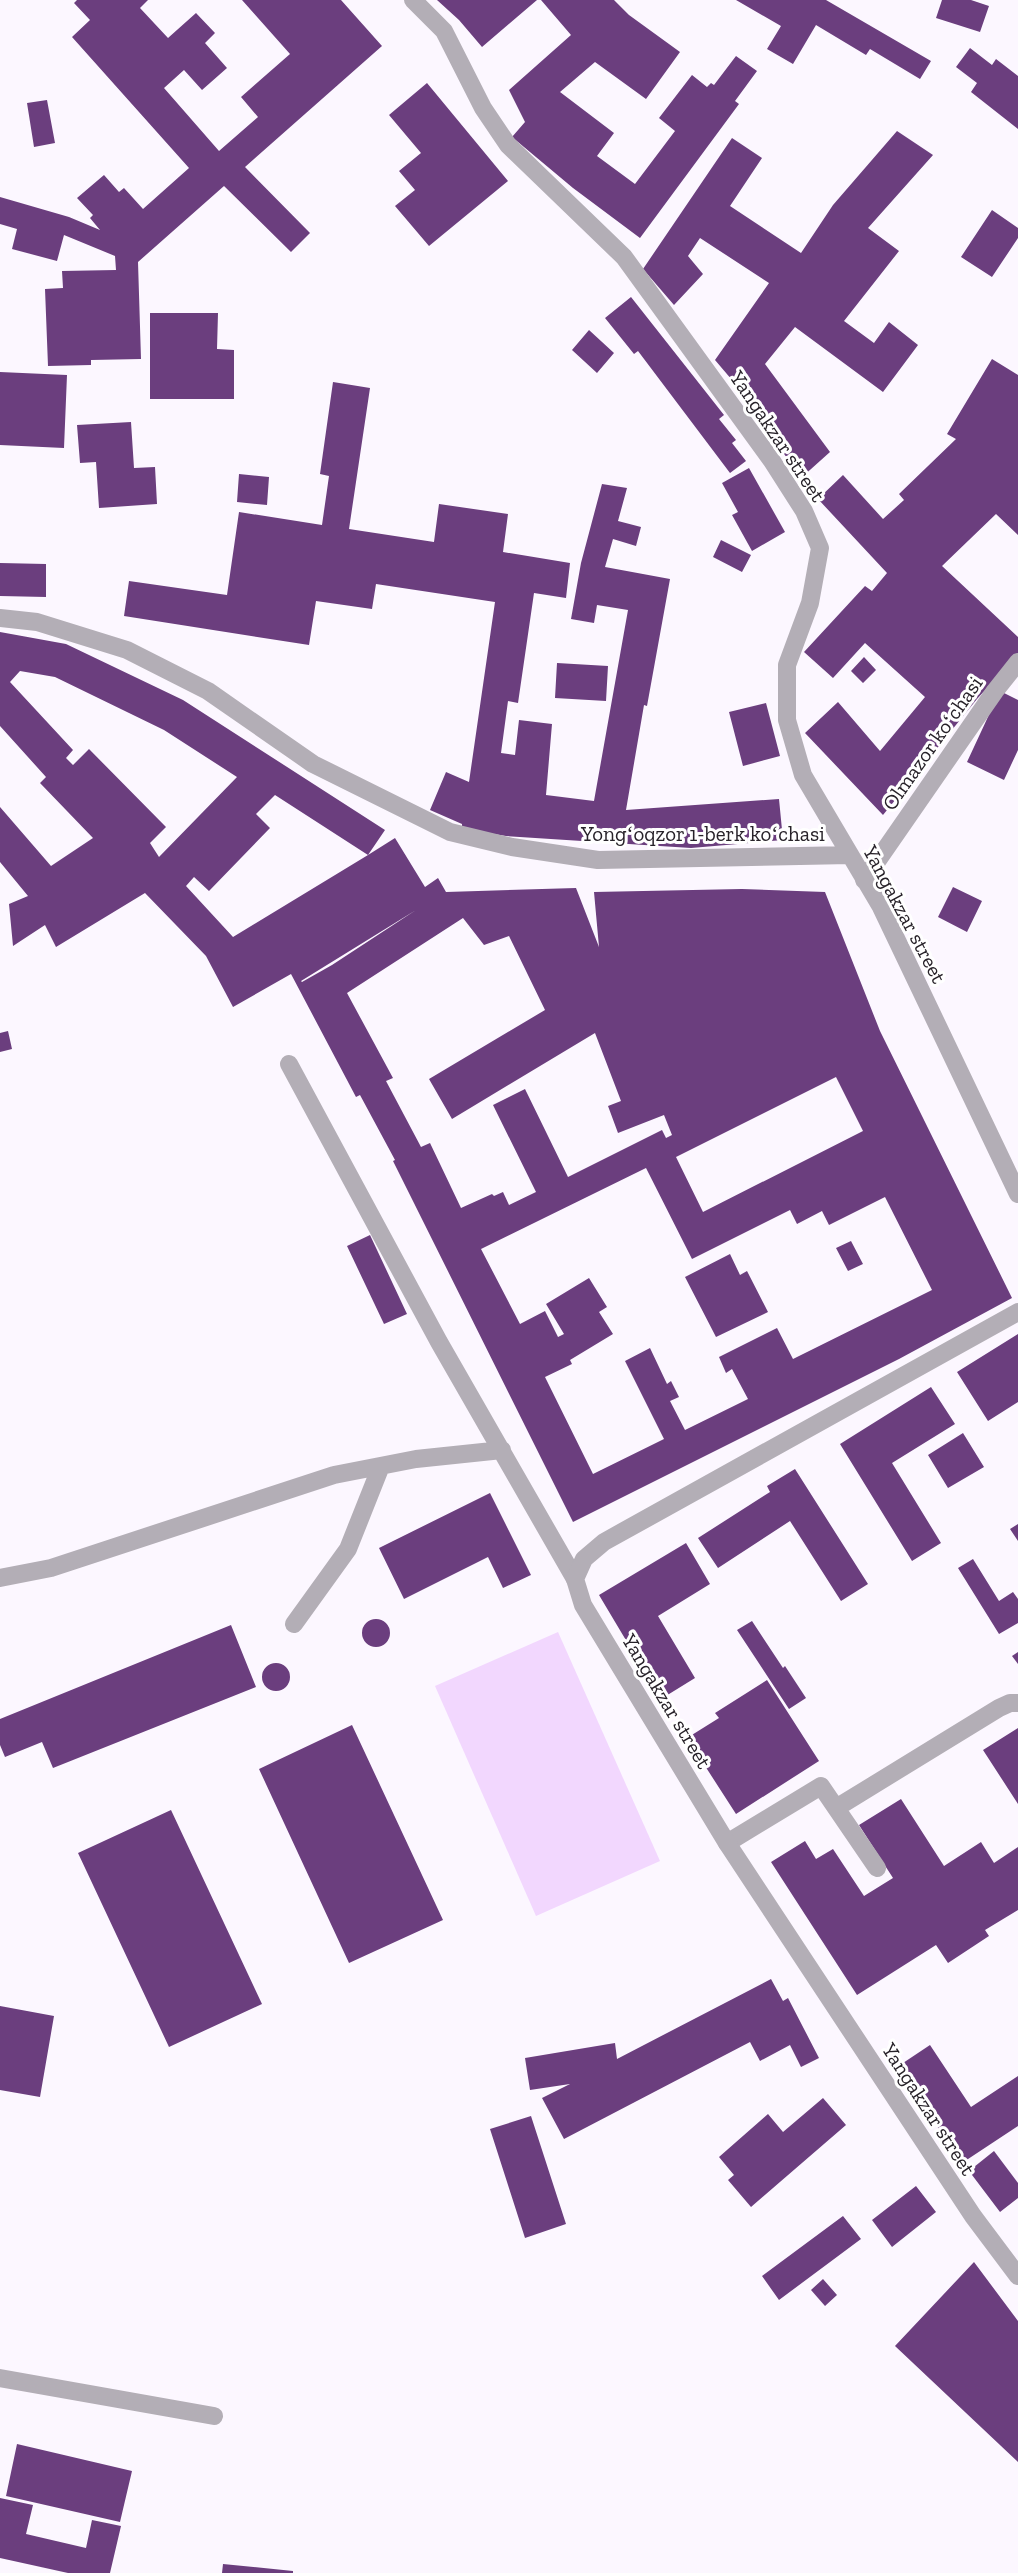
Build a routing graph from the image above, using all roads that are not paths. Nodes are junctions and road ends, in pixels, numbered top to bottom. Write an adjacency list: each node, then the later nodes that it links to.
1 (413, 0): 4 (street, Yangakzar street)
2 (0, 618): 4 (street, Yongʻoqzor 1-berk koʻchasi)
3 (1018, 662): 5 (street, Olmazor koʻchasi)
4 (850, 855): 5 (street, Yangakzar street)
5 (864, 880): 7 (street, Yangakzar street)
6 (289, 1064): 9 (street, Yangakzar street)
7 (1018, 1194)
8 (1018, 1312): 12 (street)
9 (502, 1450): 10 (street); 12 (street, Yangakzar street)
10 (381, 1466): 11 (street); 13 (street)
11 (0, 1578)
12 (575, 1579): 16 (street, Yangakzar street)
13 (294, 1624)
14 (1018, 1703): 15 (street)
15 (836, 1808): 16 (street); 17 (street)
16 (726, 1843): 18 (street, Yangakzar street)
17 (877, 1869)
18 (1018, 2276)
19 (0, 2378): 20 (street)
20 (214, 2416)

